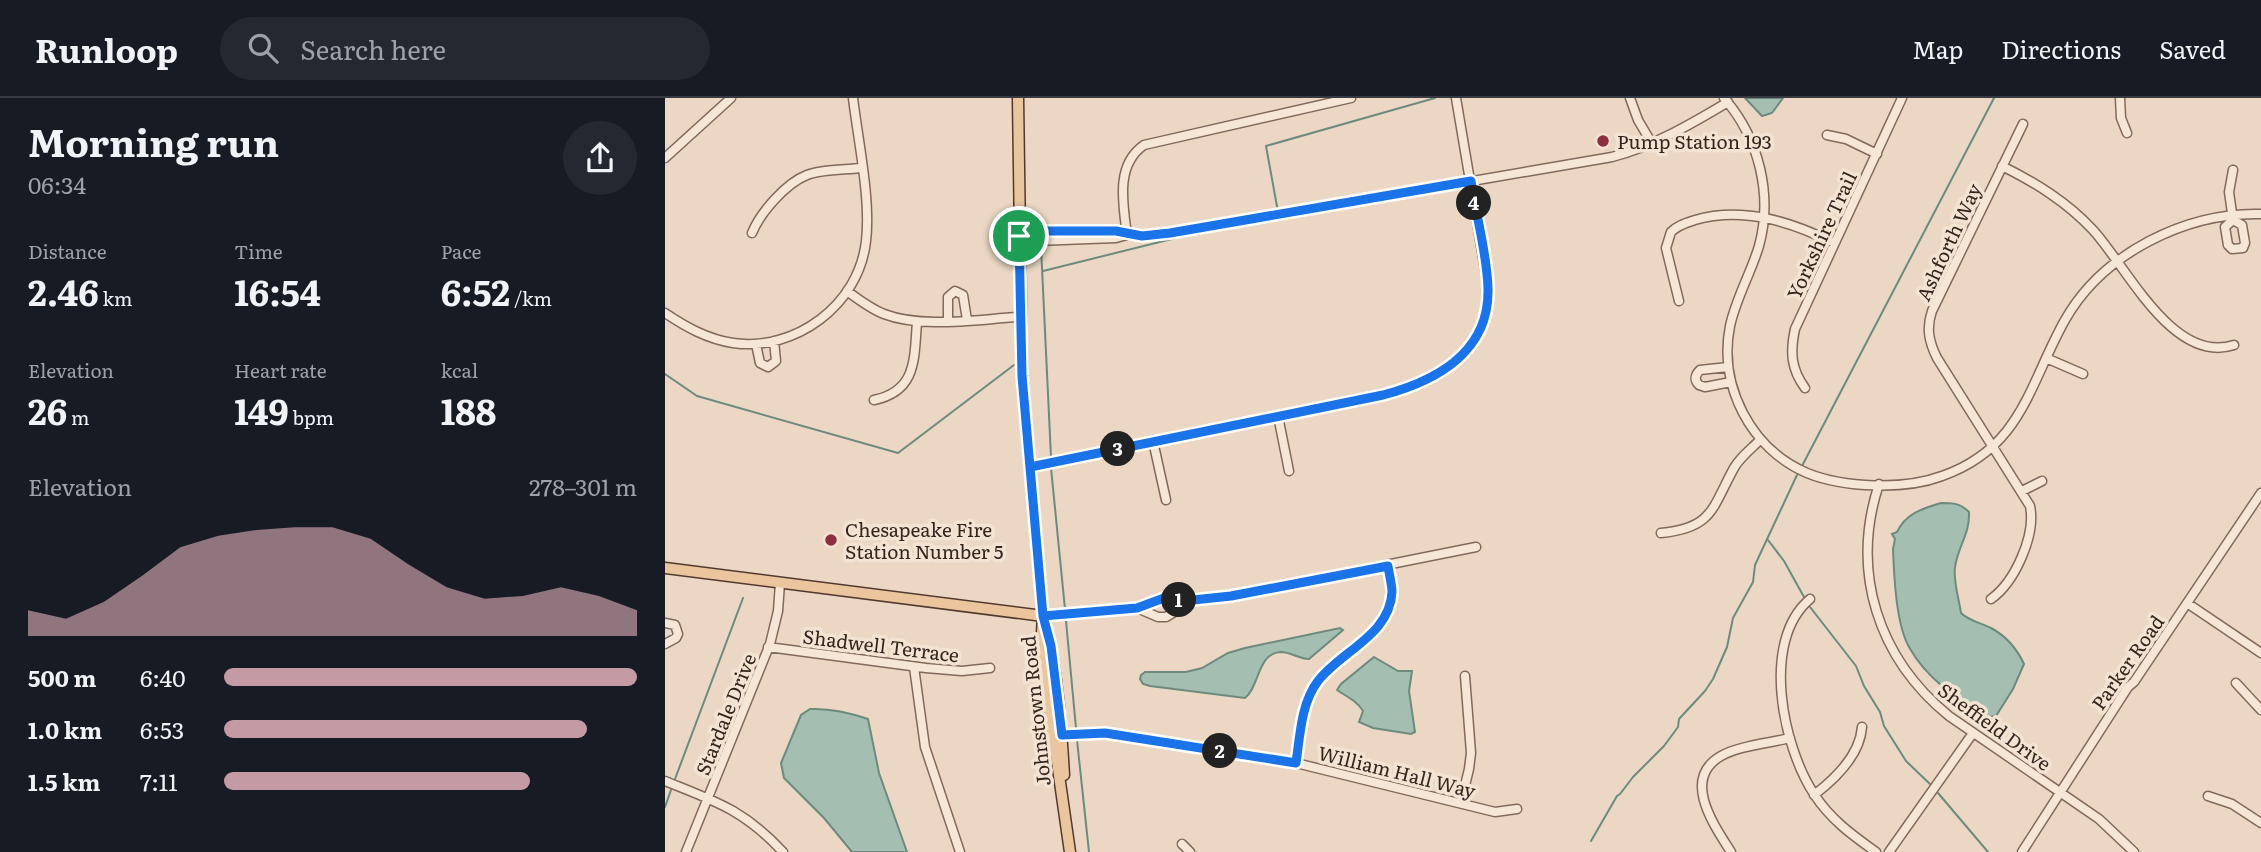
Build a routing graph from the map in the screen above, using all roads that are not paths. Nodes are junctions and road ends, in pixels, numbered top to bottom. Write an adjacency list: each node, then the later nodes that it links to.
1 (731, 98): 15 (street)
2 (853, 98): 17 (street)
3 (1018, 98): 25 (main road, Johnstown Road)
4 (1350, 98): 24 (street)
5 (1456, 98): 19 (street)
6 (1630, 98): 13 (street)
7 (1902, 98): 14 (street, Yorkshire Trail)
8 (2120, 98): 11 (street)
9 (1726, 100): 13 (street); 22 (street)
10 (2023, 124): 16 (street, Ashforth Way)
11 (2127, 132)
12 (1827, 135): 14 (street)
13 (1651, 142): 19 (street)
14 (1877, 154): 27 (street, Yorkshire Trail)
15 (665, 158)
16 (2002, 166): 28 (street); 49 (street, Ashforth Way)
17 (861, 168): 23 (street); 30 (street)
18 (2233, 170): 21 (street)
19 (1471, 181): 24 (street); 46 (street)
20 (2261, 214): 21 (street)
21 (2232, 217): 28 (street)
22 (1764, 219): 27 (street); 31 (street); 41 (street)
23 (752, 233)
24 (1127, 234): 26 (street)
25 (1019, 236): 26 (street); 29 (main road, Johnstown Road)
26 (1034, 239): 29 (main road)
27 (1834, 243): 44 (street, Yorkshire Trail)
28 (2118, 261): 39 (street); 40 (street)
29 (1019, 262): 33 (main road, Johnstown Road)
30 (847, 291): 36 (street); 37 (street)
31 (1679, 301)
32 (665, 313): 38 (street)
33 (1020, 317): 34 (street); 50 (main road, Johnstown Road)
34 (967, 320): 35 (street); 35 (street)
35 (948, 321): 36 (street)
36 (917, 322): 45 (street)
37 (774, 341): 38 (street); 38 (street)
38 (756, 344)
39 (2234, 345)
40 (2046, 358): 42 (street); 49 (street)
41 (1728, 367): 43 (street); 43 (street)
42 (2083, 374)
43 (1731, 382): 47 (street)
44 (1805, 388)
45 (874, 400)
46 (1278, 416): 48 (street); 51 (street)
47 (1760, 440): 53 (street); 57 (street)
48 (1153, 442): 50 (street); 56 (street)
49 (1994, 446): 53 (street); 54 (street, Ashforth Way)
50 (1030, 467): 67 (main road, Johnstown Road)
51 (1290, 471)
52 (2042, 481): 54 (street)
53 (1879, 484): 78 (street, Sheffield Drive)
54 (2022, 491): 63 (street, Ashforth Way)
55 (2261, 493): 65 (street, Parker Road)
56 (1166, 500)
57 (1661, 533)
58 (1476, 547): 59 (street)
59 (1388, 566): 64 (street); 81 (street)
60 (665, 568): 61 (main road)
61 (780, 583): 67 (main road); 70 (street, Stardale Drive)
62 (1810, 599): 80 (street)
63 (1991, 599)
64 (1193, 600): 66 (street); 66 (street)
65 (2187, 603): 71 (street); 83 (street, Parker Road)
66 (1137, 608): 67 (street)
67 (1043, 616): 79 (main road, Johnstown Road); 87 (main road, Johnstown Road)
68 (665, 623): 69 (street)
69 (665, 644)
70 (768, 647): 72 (street, Shadwell Terrace); 86 (street, Stardale Drive)
71 (2261, 653)
72 (914, 667): 73 (street, Shadwell Terrace); 94 (street)
73 (990, 668)
74 (1465, 676): 88 (street)
75 (2236, 683): 76 (street)
76 (2261, 710)
77 (1862, 727): 84 (street)
78 (1973, 733): 83 (street, Sheffield Drive); 99 (street)
79 (1062, 735): 81 (street, William Hall Way); 87 (main road, Johnstown Road)
80 (1790, 738): 84 (street); 97 (street)
81 (1296, 763): 88 (street, William Hall Way)
82 (665, 781): 86 (street)
83 (2060, 792): 100 (street, Parker Road); 101 (street, Sheffield Drive)
84 (1814, 795): 98 (street)
85 (2208, 796): 90 (street)
86 (708, 798): 92 (street, Stardale Drive); 93 (street)
87 (1063, 801): 95 (main road, Johnstown Road)
88 (1461, 802): 89 (street, William Hall Way)
89 (1517, 809)
90 (2261, 823)
91 (1182, 844): 96 (street)
92 (685, 852)
93 (783, 852)
94 (960, 852)
95 (1070, 852)
96 (1190, 852)
97 (1731, 852)
98 (1876, 852)
99 (1889, 852)
100 (2022, 852)
101 (2134, 852)

